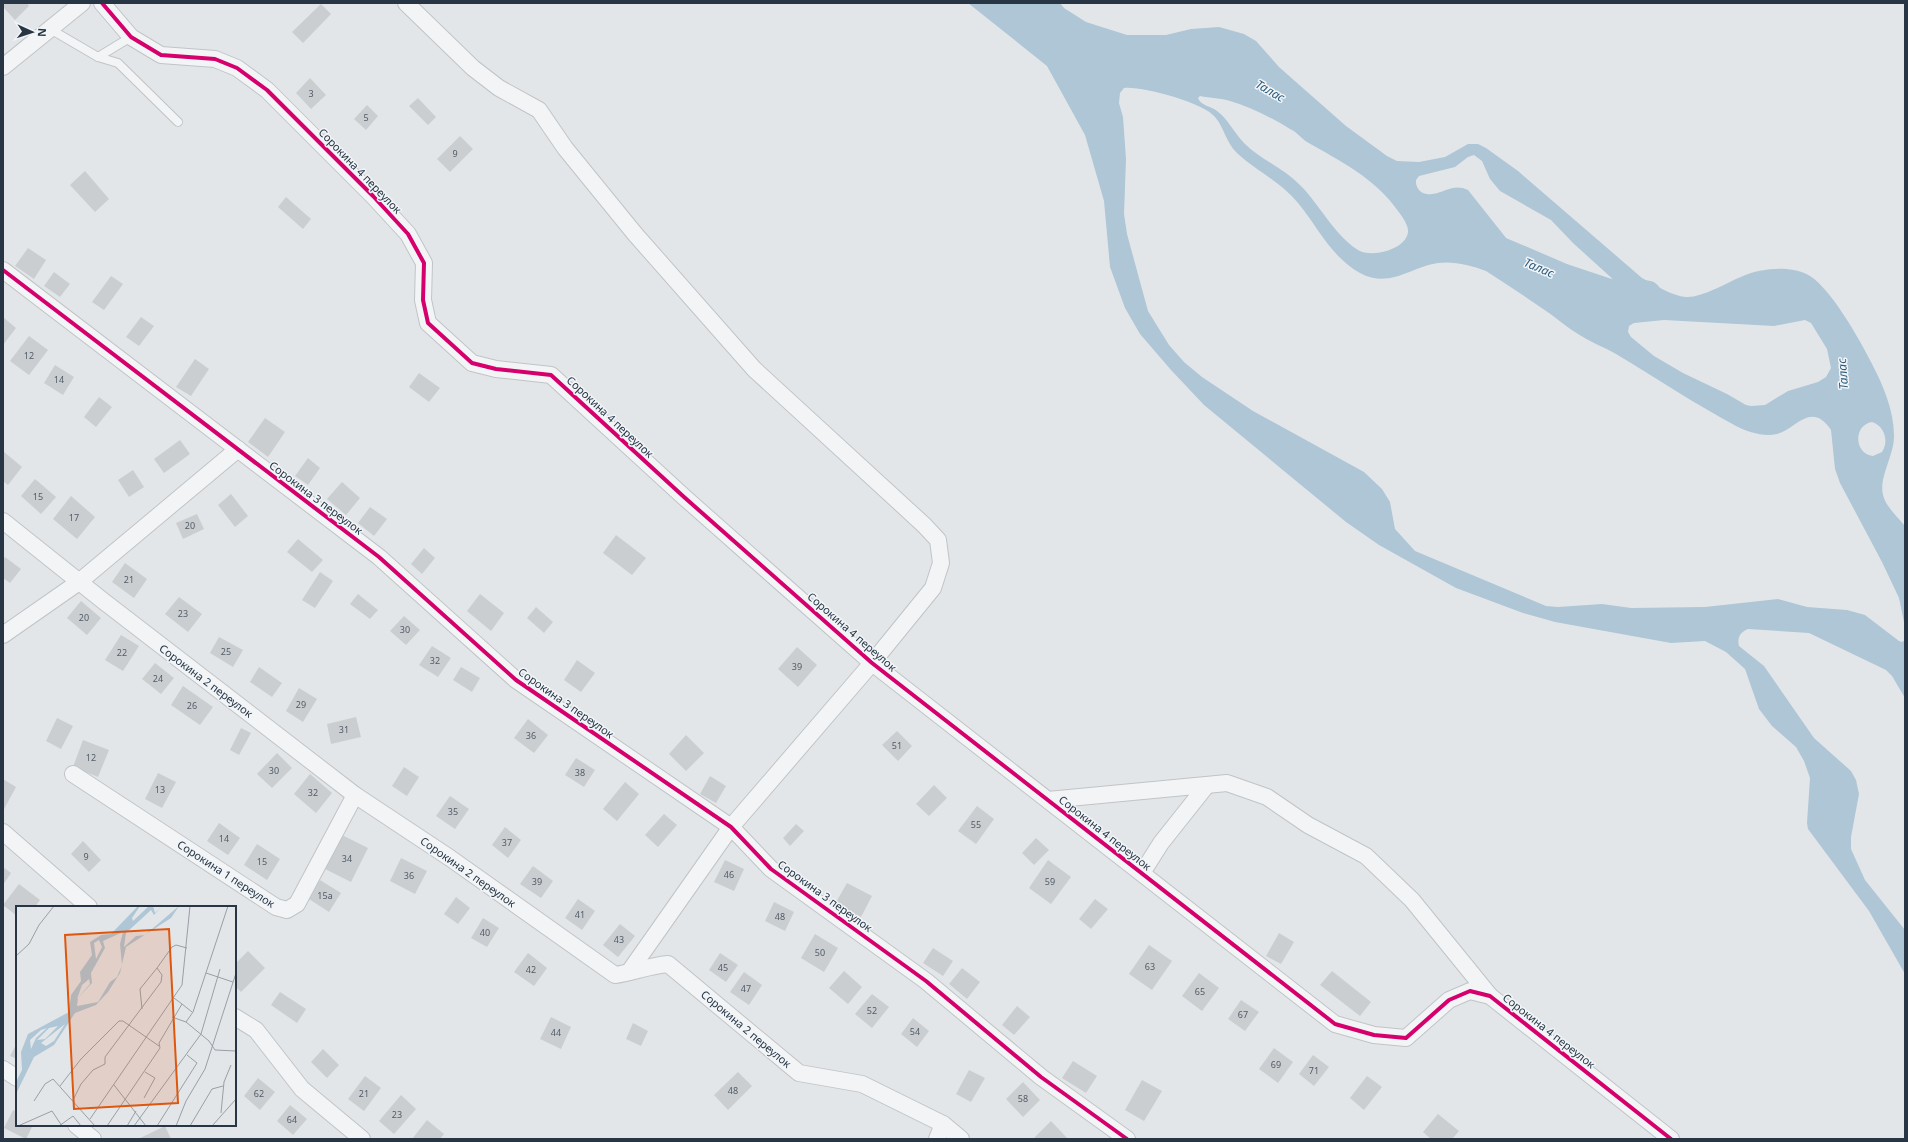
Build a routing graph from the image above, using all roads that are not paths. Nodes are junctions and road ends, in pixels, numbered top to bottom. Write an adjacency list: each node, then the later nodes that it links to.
1 (82, 3): 4 (street)
2 (102, 3): 5 (street, Сорокина 4 переулок)
3 (406, 3): 14 (street)
4 (50, 29): 6 (lane); 7 (street)
5 (130, 37): 6 (lane); 14 (street, Сорокина 4 переулок)
6 (98, 57): 8 (lane)
7 (3, 67)
8 (178, 122)
9 (3, 270): 10 (street, Сорокина 3 переулок)
10 (238, 449): 12 (street); 19 (street, Сорокина 3 переулок)
11 (3, 521): 12 (street, Сорокина 2 переулок)
12 (79, 582): 13 (street); 17 (street, Сорокина 2 переулок)
13 (3, 635)
14 (872, 663): 18 (street, Сорокина 4 переулок); 19 (street)
15 (73, 774): 17 (street, Сорокина 1 переулок)
16 (1207, 785): 18 (street); 21 (street); 24 (street)
17 (355, 795): 23 (street, Сорокина 2 переулок)
18 (1048, 800): 21 (street, Сорокина 4 переулок)
19 (731, 827): 23 (street); 33 (street, Сорокина 3 переулок)
20 (3, 832): 22 (street)
21 (1142, 873): 24 (street, Сорокина 4 переулок)
22 (88, 906)
23 (629, 972): 29 (street, Сорокина 2 переулок)
24 (1490, 996): 34 (street, Сорокина 4 переулок)
25 (236, 1018): 31 (street)
26 (3, 1069): 27 (street)
27 (16, 1077)
28 (77, 1126): 30 (street)
29 (940, 1132): 32 (street, Сорокина 2 переулок)
30 (93, 1139)
31 (362, 1139)
32 (961, 1139)
33 (1127, 1139)
34 (1671, 1139)

